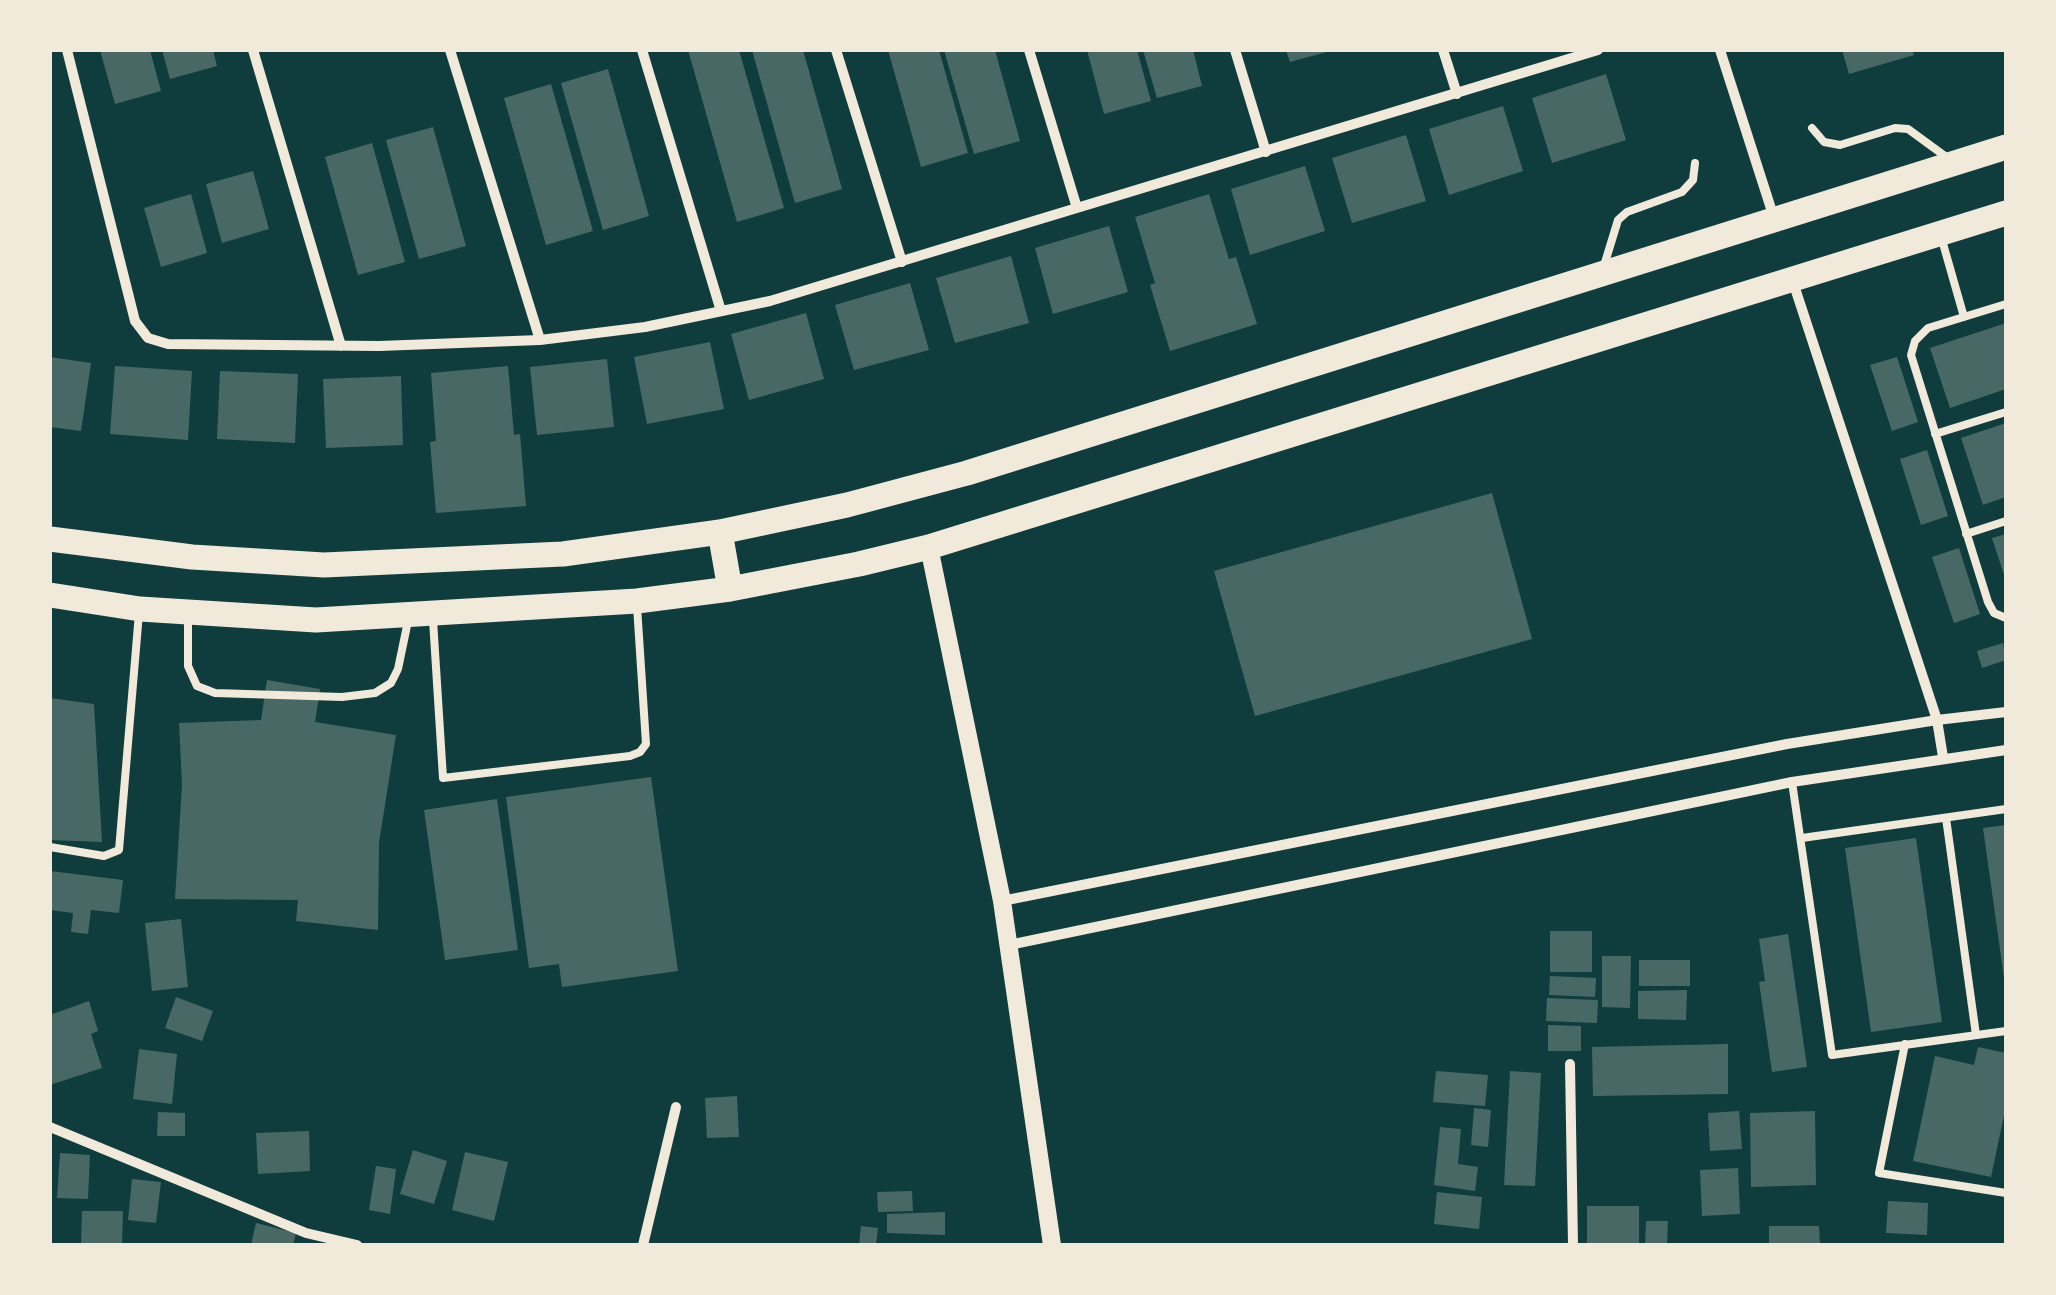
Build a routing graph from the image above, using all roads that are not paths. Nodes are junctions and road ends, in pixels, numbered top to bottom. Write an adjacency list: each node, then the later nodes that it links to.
1 (67, 50): 28 (street)
2 (253, 50): 28 (street)
3 (450, 50): 27 (street)
4 (642, 50): 25 (street)
5 (836, 50): 21 (street)
6 (1029, 50): 17 (street)
7 (1235, 50): 14 (street)
8 (1443, 50): 11 (street)
9 (1598, 50): 11 (street)
10 (1720, 50): 19 (street)
11 (1456, 94): 14 (street)
12 (1812, 128): 16 (lane)
13 (2006, 147): 16 (main road)
14 (1266, 152): 17 (street)
15 (1694, 163): 22 (lane)
16 (1954, 163): 19 (main road)
17 (1077, 208): 21 (street)
18 (2006, 213): 20 (main road)
19 (1775, 222): 22 (main road)
20 (1940, 234): 23 (main road); 26 (lane)
21 (902, 262): 25 (street)
22 (1602, 276): 32 (main road)
23 (1792, 280): 35 (main road); 44 (street)
24 (2006, 304): 26 (lane)
25 (721, 311): 27 (street)
26 (1964, 317): 30 (lane)
27 (540, 340): 28 (street)
28 (340, 346)
29 (2006, 412): 30 (lane)
30 (1934, 434): 33 (lane)
31 (2006, 521): 33 (lane)
32 (720, 532): 34 (main road); 36 (main road)
33 (1966, 534): 42 (lane)
34 (50, 539)
35 (929, 547): 36 (main road); 52 (street)
36 (730, 589): 38 (main road)
37 (50, 595): 39 (main road)
38 (636, 601): 41 (main road); 41 (lane)
39 (140, 609): 40 (main road); 51 (lane)
40 (188, 613): 41 (main road); 41 (lane)
41 (421, 616)
42 (2006, 618)
43 (2006, 712): 44 (street)
44 (1938, 720): 46 (street); 52 (street)
45 (2006, 750): 46 (street)
46 (1943, 757): 47 (street)
47 (1792, 782): 50 (lane); 53 (street)
48 (2006, 809): 49 (lane)
49 (1946, 818): 50 (lane); 55 (lane)
50 (1802, 838): 56 (lane)
51 (50, 847)
52 (1002, 901): 53 (street)
53 (1009, 946): 63 (street)
54 (2006, 1031): 55 (lane)
55 (1976, 1035): 56 (lane)
56 (1906, 1044): 60 (lane)
57 (1570, 1064): 64 (street)
58 (676, 1106): 62 (street)
59 (50, 1128): 61 (street)
60 (2006, 1193)
61 (356, 1245)
62 (643, 1245)
63 (1052, 1245)
64 (1574, 1245)

